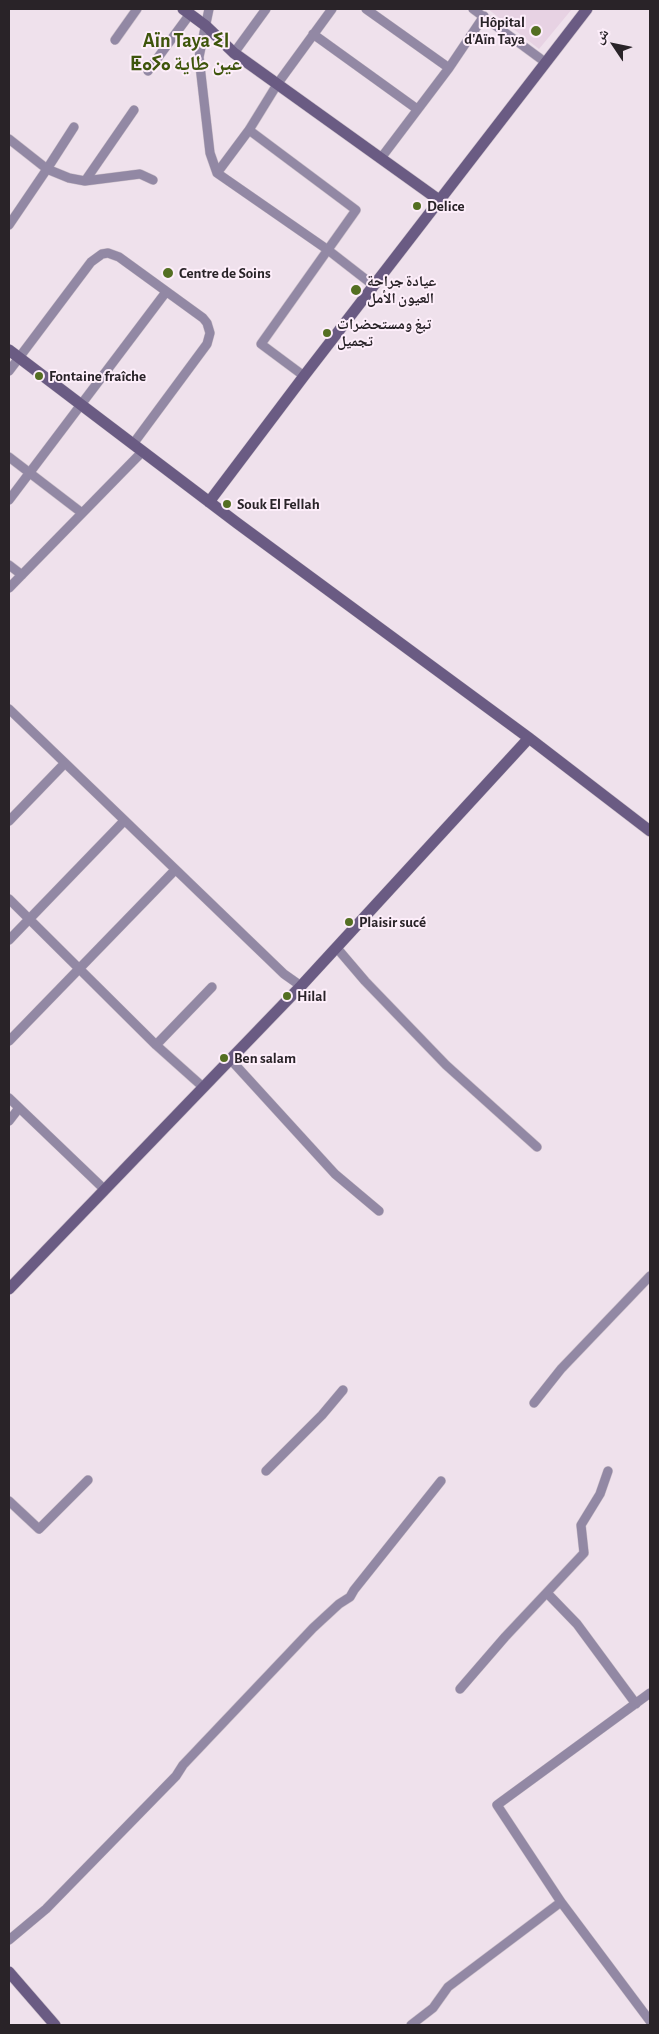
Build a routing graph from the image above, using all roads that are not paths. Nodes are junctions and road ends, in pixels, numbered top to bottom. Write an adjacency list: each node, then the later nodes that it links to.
1 (137, 9): 12 (street)
2 (209, 9): 10 (street)
3 (266, 9): 13 (street)
4 (332, 9): 11 (street)
5 (366, 9): 15 (street)
6 (473, 9): 9 (street)
7 (586, 9): 14 (main road)
8 (186, 11): 10 (main road); 16 (street)
9 (484, 16): 14 (street); 15 (street)
10 (206, 26): 13 (main road); 25 (street)
11 (313, 34): 17 (street); 18 (street)
12 (115, 40)
13 (234, 52): 17 (main road)
14 (545, 62): 28 (main road)
15 (449, 68): 18 (street)
16 (148, 71)
17 (278, 83): 21 (street); 23 (main road)
18 (417, 109): 23 (street)
19 (134, 110): 27 (street)
20 (74, 127): 24 (street)
21 (249, 130): 25 (street); 30 (street)
22 (9, 139): 24 (street)
23 (381, 158): 28 (main road)
24 (47, 169): 27 (street); 29 (street)
25 (217, 173): 30 (street)
26 (153, 180): 27 (street)
27 (85, 181)
28 (439, 200): 31 (main road)
29 (9, 225)
30 (328, 250): 31 (street); 36 (street)
31 (374, 285): 36 (main road)
32 (166, 292): 34 (street); 37 (street); 38 (street)
33 (9, 350): 34 (main road)
34 (19, 357): 35 (street); 37 (main road)
35 (9, 371)
36 (304, 376): 43 (main road)
37 (82, 404): 38 (main road); 41 (street)
38 (133, 444): 39 (main road)
39 (143, 451): 43 (main road); 44 (street)
40 (9, 458): 41 (street)
41 (29, 473): 42 (street); 44 (street)
42 (9, 500)
43 (209, 502): 49 (main road)
44 (82, 513): 46 (street)
45 (9, 565): 46 (street)
46 (22, 575): 47 (street)
47 (9, 588)
48 (9, 709): 50 (street)
49 (529, 738): 53 (main road); 58 (main road)
50 (65, 763): 51 (street); 52 (street)
51 (9, 821)
52 (124, 821): 54 (street); 56 (street)
53 (650, 831)
54 (175, 870): 59 (street); 60 (street)
55 (9, 899): 56 (street)
56 (28, 918): 57 (street); 59 (street)
57 (9, 940)
58 (336, 947): 60 (main road); 69 (street)
59 (79, 969): 62 (street); 63 (street)
60 (301, 986): 64 (main road)
61 (212, 987): 63 (street)
62 (9, 1041)
63 (156, 1045): 65 (street)
64 (230, 1059): 65 (main road); 71 (street)
65 (202, 1087): 70 (main road)
66 (9, 1098): 67 (street)
67 (19, 1108): 68 (street); 70 (street)
68 (9, 1121)
69 (537, 1147)
70 (104, 1189): 73 (main road)
71 (379, 1211)
72 (650, 1276): 75 (street)
73 (9, 1289)
74 (343, 1390): 76 (street)
75 (534, 1404)
76 (266, 1471)
77 (608, 1471): 81 (street)
78 (88, 1480): 80 (street)
79 (442, 1481): 86 (street)
80 (9, 1501)
81 (547, 1593): 82 (street); 84 (street)
82 (460, 1689)
83 (650, 1693): 84 (street)
84 (636, 1704): 85 (street)
85 (561, 1902): 88 (street); 90 (street)
86 (9, 1940)
87 (9, 1972): 89 (main road)
88 (650, 2021)
89 (55, 2025)
90 (412, 2025)

